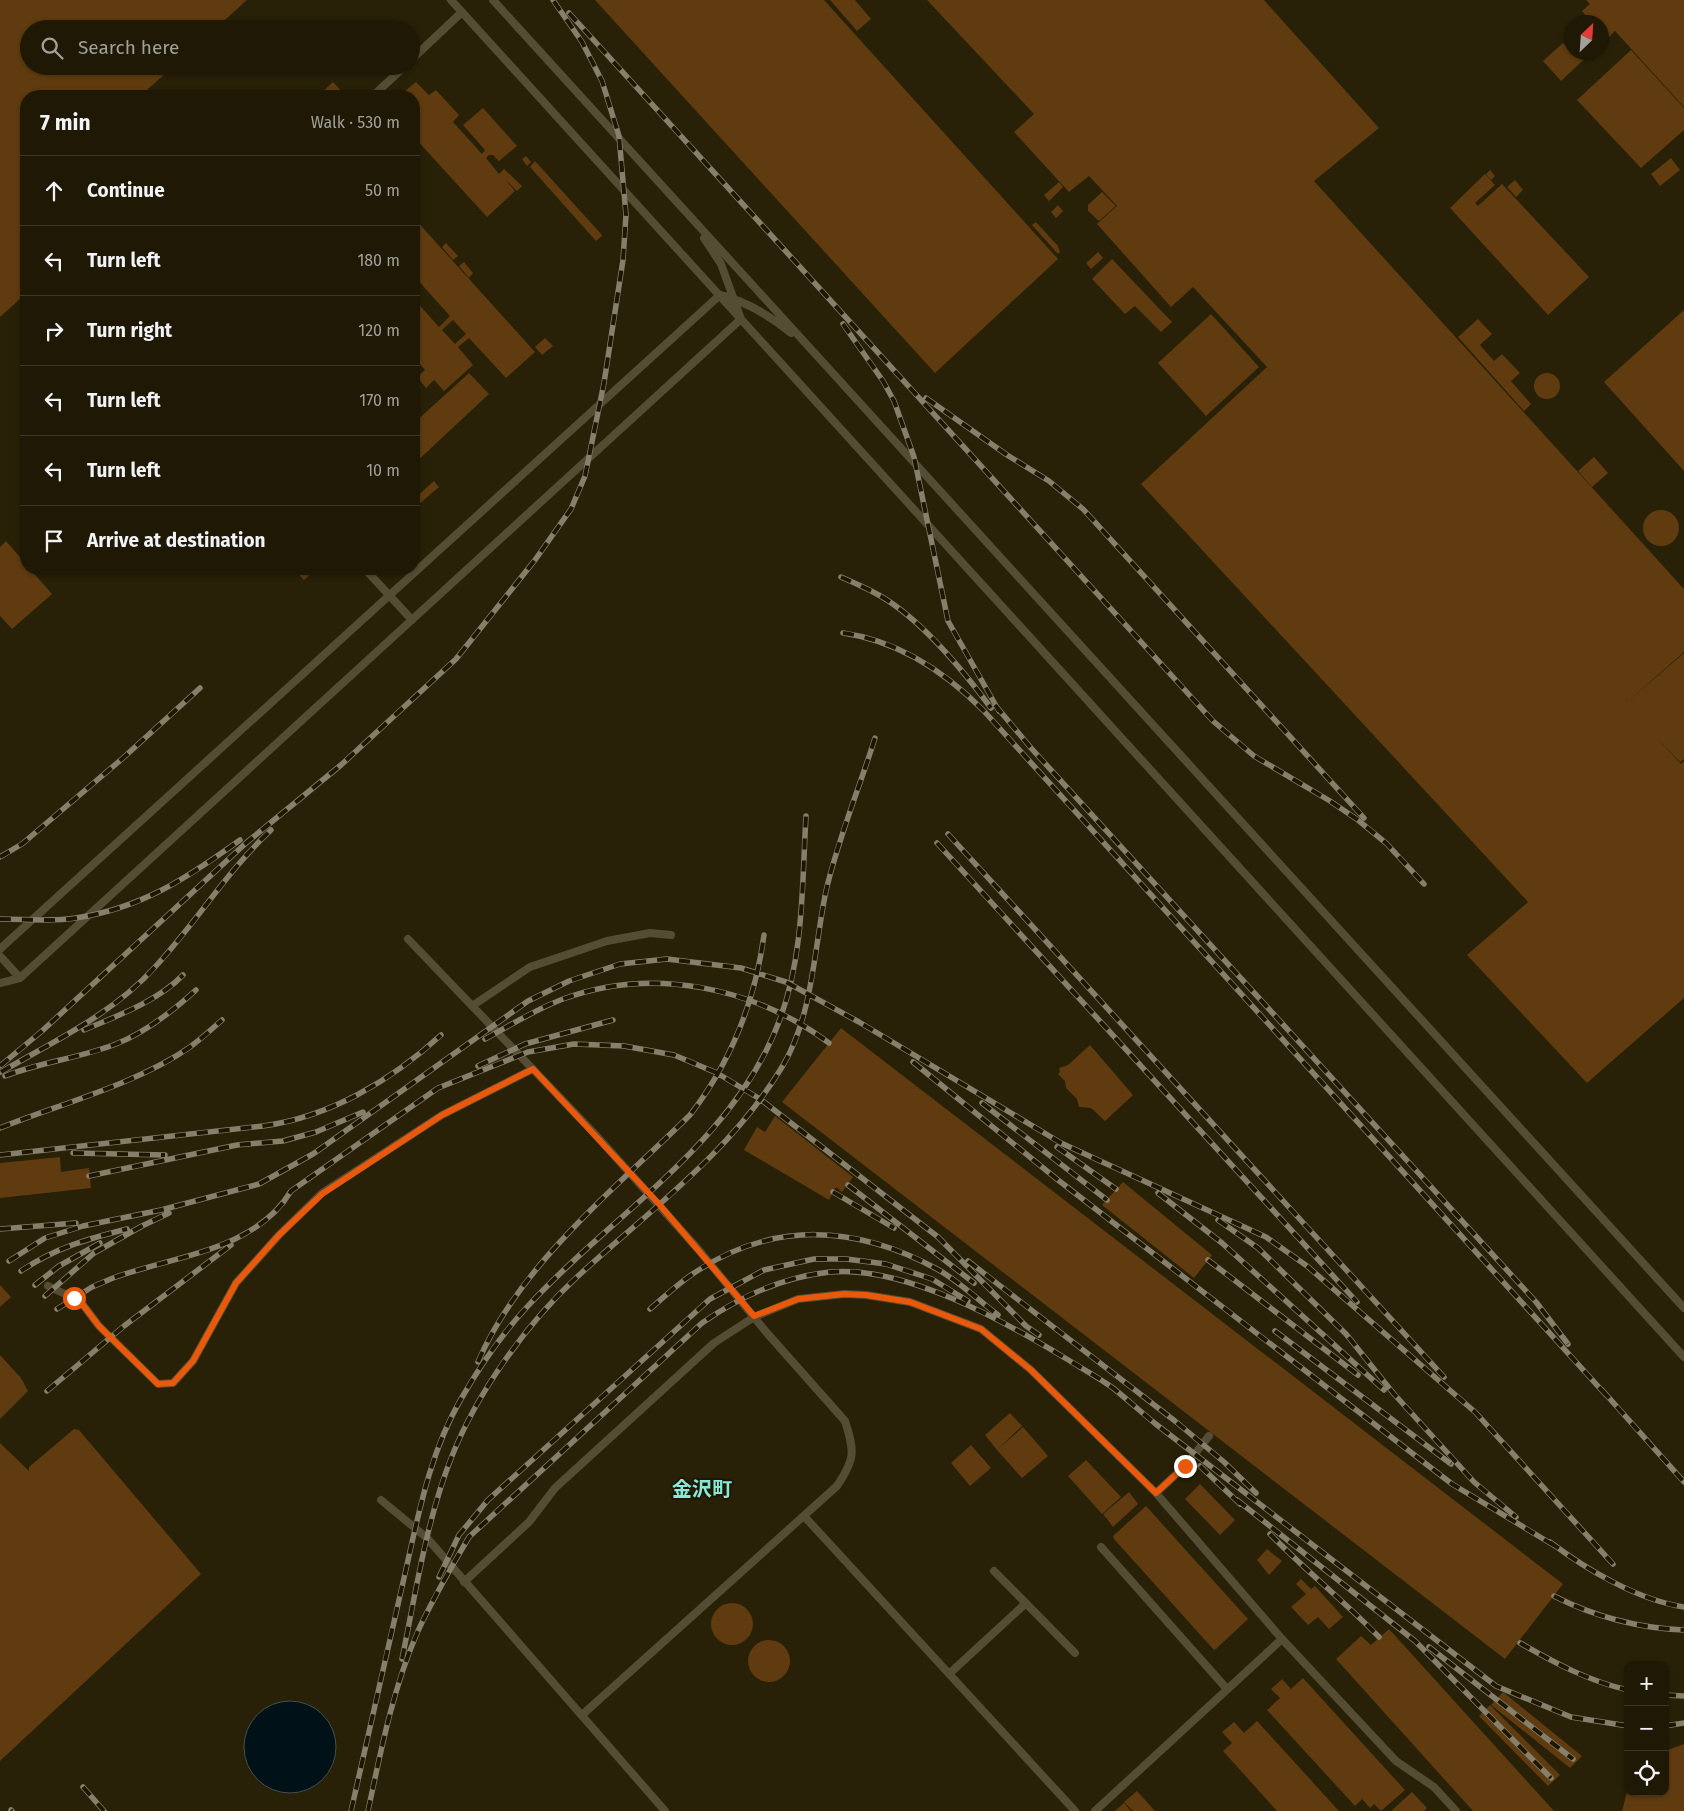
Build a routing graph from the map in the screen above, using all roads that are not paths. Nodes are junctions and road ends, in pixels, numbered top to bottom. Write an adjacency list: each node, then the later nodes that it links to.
1 (451, 0): 3 (lane)
2 (493, 0): 7 (lane)
3 (462, 12): 4 (lane); 8 (lane)
4 (420, 52)
5 (395, 75): 6 (lane)
6 (379, 90)
7 (689, 216): 9 (lane); 11 (lane)
8 (720, 295): 9 (lane); 10 (lane); 12 (lane)
9 (735, 299): 10 (lane); 11 (lane)
10 (741, 319): 16 (lane); 28 (lane)
11 (806, 345): 26 (lane)
12 (420, 567)
13 (371, 575): 15 (lane)
14 (411, 575): 15 (lane)
15 (389, 595): 16 (lane); 19 (lane)
16 (412, 620): 21 (lane)
17 (671, 935): 23 (lane)
18 (408, 939): 23 (lane)
19 (0, 948)
20 (0, 956): 21 (lane)
21 (20, 978): 22 (lane)
22 (0, 983)
23 (472, 1006): 24 (lane)
24 (533, 1069): 25 (lane); 27 (lane)
25 (48, 1286)
26 (1684, 1308)
27 (754, 1316): 30 (lane); 32 (lane); 35 (lane)
28 (1684, 1357)
29 (1210, 1436): 30 (lane)
30 (1156, 1493): 37 (lane)
31 (381, 1500): 35 (lane)
32 (804, 1516): 39 (lane); 41 (lane)
33 (1101, 1547): 40 (lane)
34 (994, 1571): 36 (lane)
35 (464, 1582): 41 (lane)
36 (1026, 1603): 38 (lane); 39 (lane)
37 (1282, 1639): 40 (lane); 45 (lane)
38 (1075, 1653)
39 (949, 1674): 43 (lane)
40 (1227, 1689): 44 (lane)
41 (582, 1715): 42 (lane)
42 (665, 1811)
43 (1075, 1811)
44 (1095, 1811)
45 (1456, 1811)

